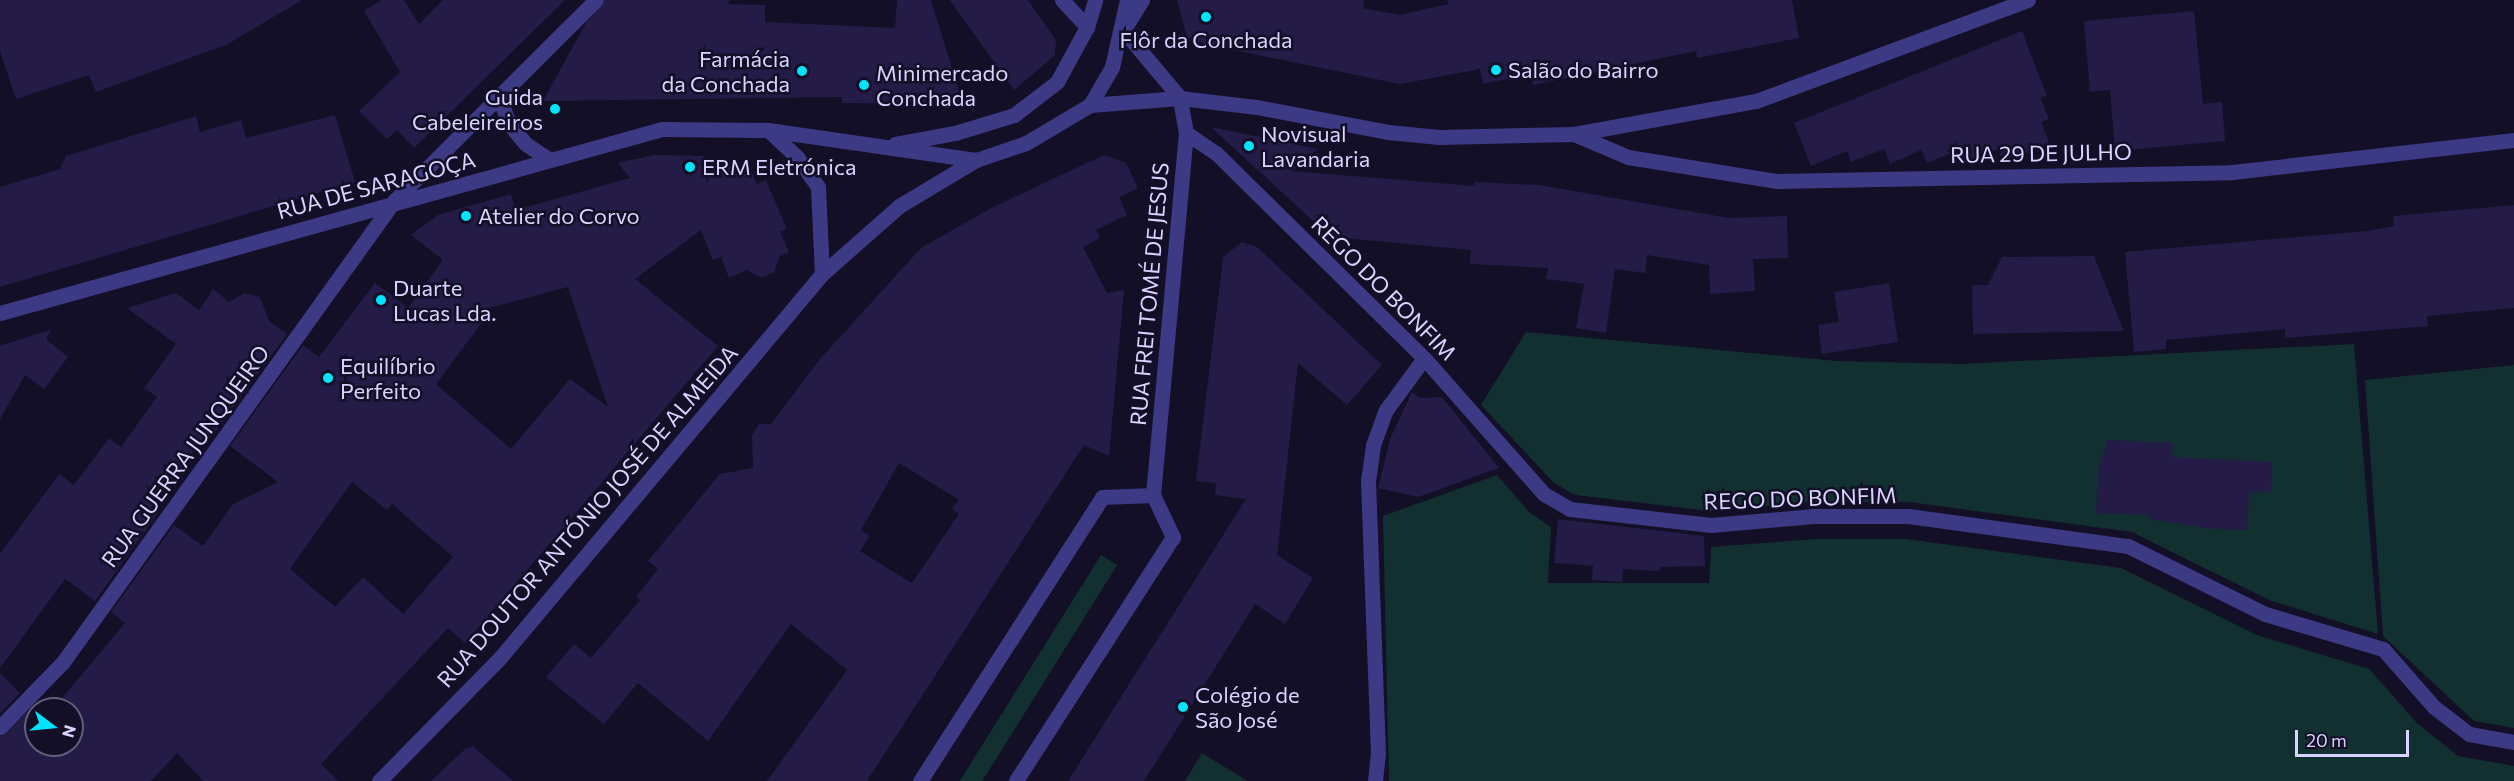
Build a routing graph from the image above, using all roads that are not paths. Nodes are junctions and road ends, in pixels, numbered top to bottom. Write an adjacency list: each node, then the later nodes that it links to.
1 (596, 0): 10 (street, RUA GUERRA JUNQUEIRO)
2 (1062, 0): 7 (street)
3 (1095, 0): 7 (street)
4 (1126, 0): 8 (street)
5 (1142, 0): 8 (street)
6 (2028, 0): 14 (street)
7 (1087, 27): 16 (street)
8 (1123, 30): 9 (street); 11 (street)
9 (1180, 98): 11 (street); 13 (street, RUA FREI TOMÉ DE JESUS); 14 (street)
10 (500, 100): 17 (street); 19 (street, RUA GUERRA JUNQUEIRO)
11 (1090, 105): 18 (street, RUA DOUTOR ANTÓNIO JOSÉ DE ALMEIDA)
12 (768, 130): 16 (street, RUA DE SARAGOÇA); 17 (street, RUA DE SARAGOÇA); 20 (street)
13 (1186, 133): 22 (street, REGO DO BONFIM); 23 (street, RUA FREI TOMÉ DE JESUS)
14 (1574, 134): 15 (street, RUA 29 DE JULHO)
15 (2514, 140)
16 (883, 146): 18 (street, RUA DE SARAGOÇA)
17 (547, 158): 19 (street, RUA DE SARAGOÇA)
18 (976, 160): 20 (street, RUA DOUTOR ANTÓNIO JOSÉ DE ALMEIDA)
19 (394, 201): 21 (street, RUA DE SARAGOÇA); 24 (street, RUA GUERRA JUNQUEIRO)
20 (822, 274): 26 (street, RUA DOUTOR ANTÓNIO JOSÉ DE ALMEIDA)
21 (0, 313)
22 (1424, 358): 25 (street, REGO DO BONFIM); 29 (street)
23 (1153, 495): 27 (street); 28 (street)
24 (0, 727)
25 (2514, 742)
26 (388, 778)
27 (920, 781)
28 (1016, 781)
29 (1375, 781)

